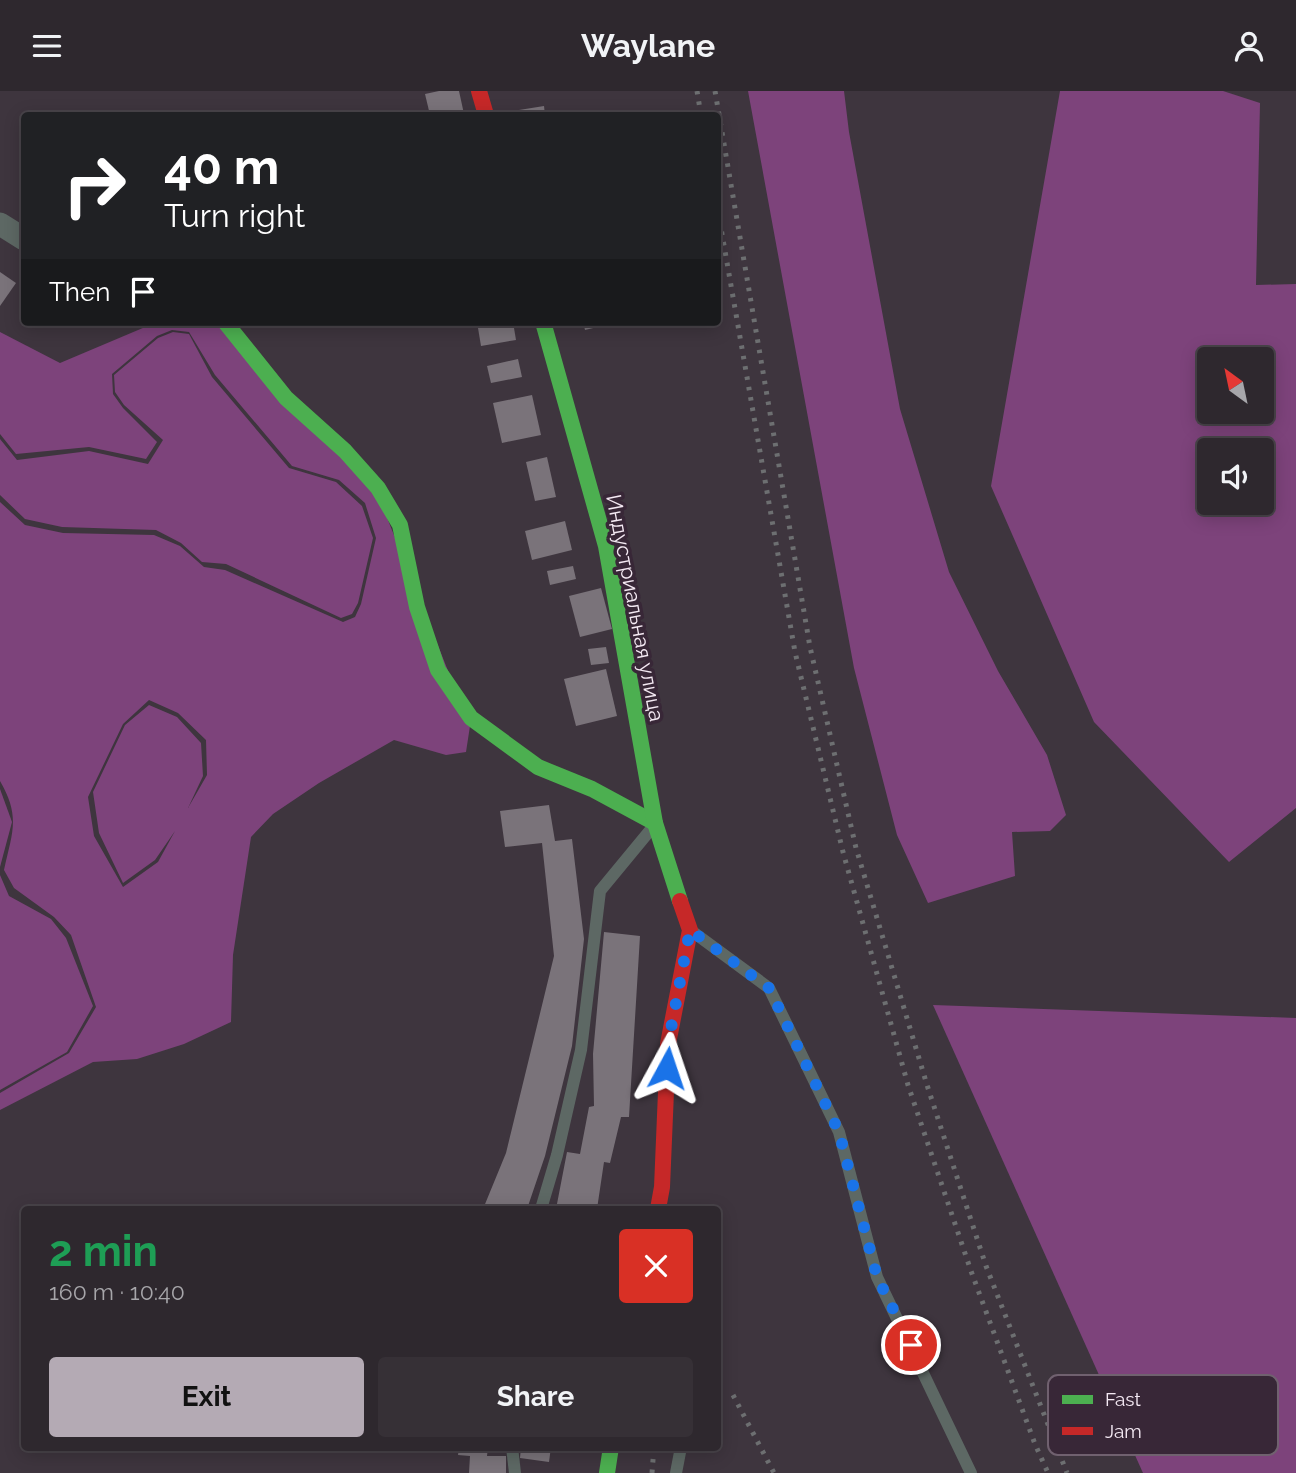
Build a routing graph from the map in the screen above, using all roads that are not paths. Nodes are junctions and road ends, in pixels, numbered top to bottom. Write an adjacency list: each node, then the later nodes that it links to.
1 (479, 91): 2 (street)
2 (485, 112)
3 (0, 225): 4 (street)
4 (21, 237)
5 (228, 326): 7 (street)
6 (544, 326): 7 (street, Индустриальная улица)
7 (655, 824): 8 (street, Индустриальная улица); 9 (lane)
8 (690, 930): 10 (street, Индустриальная улица); 17 (lane)
9 (542, 1206)
10 (659, 1206)
11 (512, 1451): 14 (lane)
12 (610, 1451): 15 (street)
13 (680, 1451): 16 (lane)
14 (515, 1473)
15 (607, 1473)
16 (677, 1473)
17 (971, 1473)

